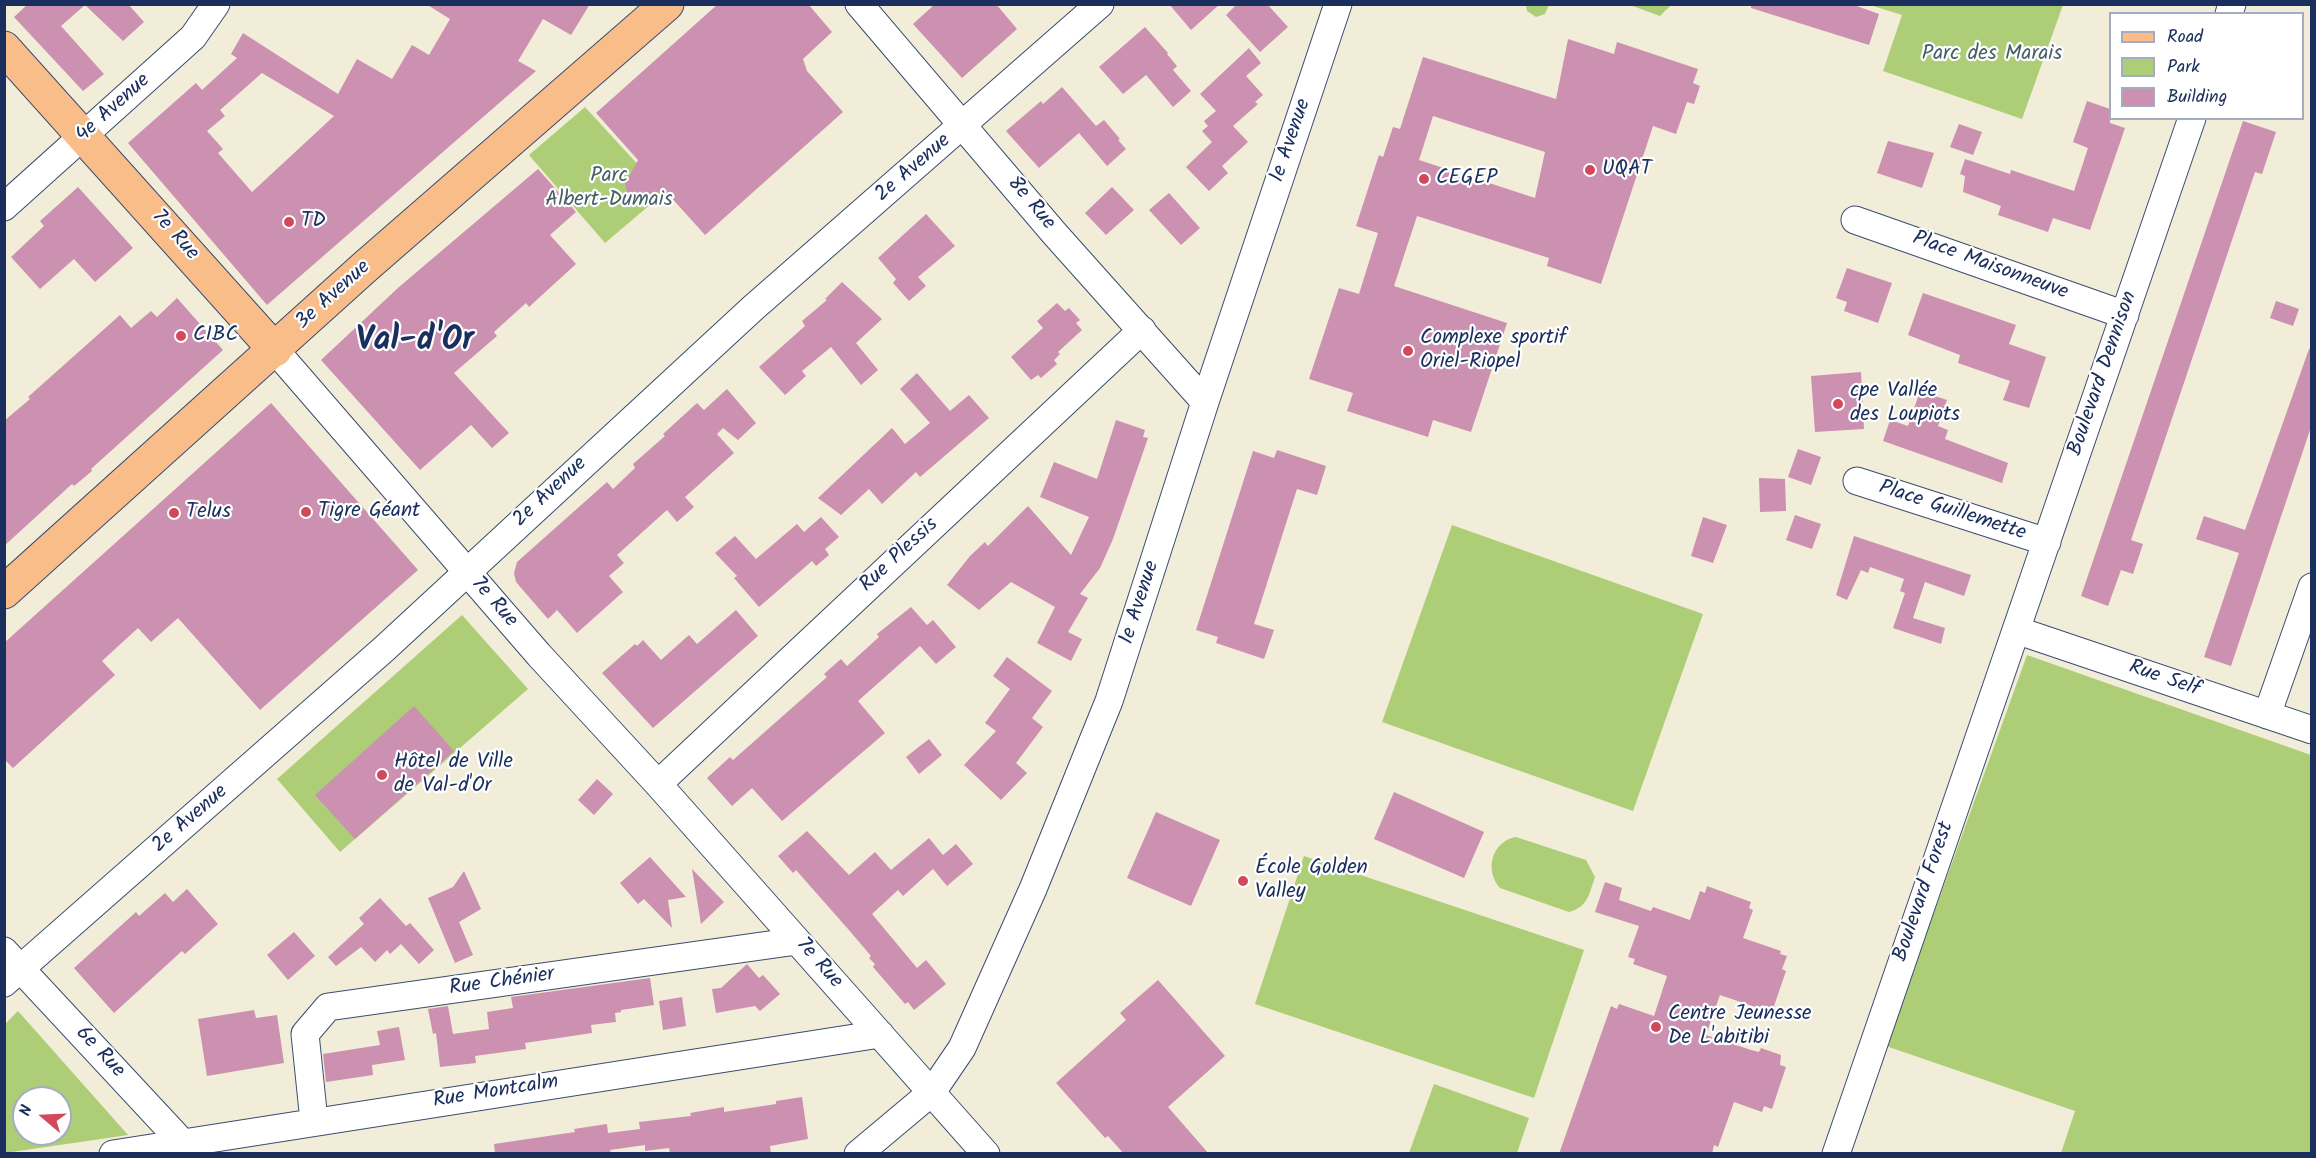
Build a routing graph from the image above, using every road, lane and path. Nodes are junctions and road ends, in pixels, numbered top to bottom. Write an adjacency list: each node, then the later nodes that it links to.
1 (216, 4): 9 (street, 4e Avenue)
2 (667, 4): 14 (main road, 3e Avenue)
3 (859, 4): 8 (street, 8e Rue)
4 (1100, 4): 8 (street, 2e Avenue)
5 (1338, 4): 15 (street, 1e Avenue)
6 (4, 48): 9 (main road, 7e Rue)
7 (2191, 120): 12 (street, Boulevard Dennison)
8 (964, 126): 13 (street, 8e Rue); 18 (street, 2e Avenue)
9 (84, 137): 10 (street, 4e Avenue); 14 (main road, 7e Rue)
10 (4, 207)
11 (1855, 220): 12 (street, Place Maisonneuve)
12 (2125, 315): 17 (street, Boulevard Dennison)
13 (1142, 330): 15 (street, 8e Rue); 24 (street, Rue Plessis)
14 (275, 350): 18 (street, 7e Rue); 20 (main road, 3e Avenue)
15 (1205, 402): 28 (street, 1e Avenue)
16 (1857, 481): 17 (street, Place Guillemette)
17 (2047, 542): 21 (street, Boulevard Dennison)
18 (466, 572): 24 (street, 7e Rue); 26 (street, 2e Avenue)
19 (2312, 587): 22 (street)
20 (4, 592)
21 (2016, 630): 22 (street, Rue Self); 34 (street, Boulevard Forest)
22 (2267, 715): 23 (street, Rue Self)
23 (2312, 730)
24 (658, 784): 25 (street, 7e Rue)
25 (797, 941): 27 (street, 7e Rue); 29 (street, Rue Chénier)
26 (10, 968): 30 (street, 6e Rue)
27 (880, 1034): 28 (street, 7e Rue); 29 (street, Rue Montcalm)
28 (932, 1092): 32 (street, 1e Avenue); 33 (street, 7e Rue)
29 (314, 1122): 30 (street, Rue Montcalm)
30 (188, 1148): 31 (street, Rue Montcalm)
31 (113, 1154)
32 (858, 1154)
33 (986, 1154)
34 (1836, 1154)

